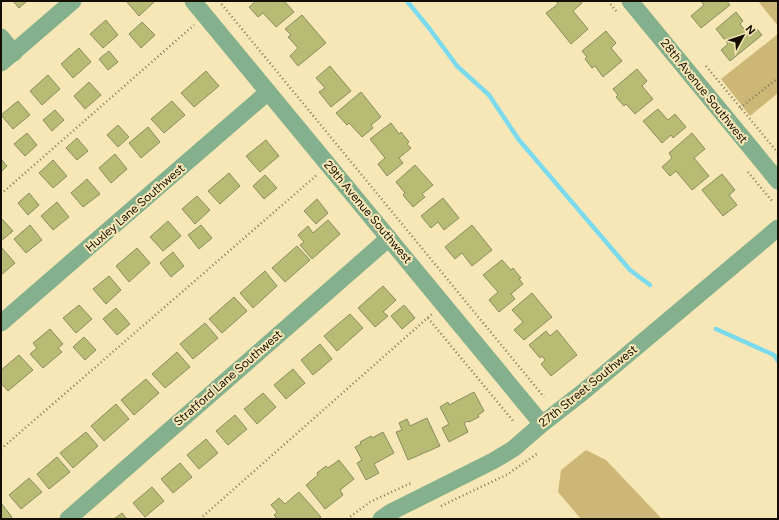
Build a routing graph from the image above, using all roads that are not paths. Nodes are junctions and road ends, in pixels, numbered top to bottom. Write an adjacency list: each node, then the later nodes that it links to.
1 (73, 1): 5 (street)
2 (193, 1): 6 (street, 29th Avenue Southwest)
3 (630, 1): 7 (street, 28th Avenue Southwest)
4 (1, 37): 5 (street)
5 (7, 58)
6 (268, 92): 9 (street, 29th Avenue Southwest); 10 (street, Huxley Lane Southwest)
7 (778, 181)
8 (778, 228): 11 (street, 27th Street Southwest)
9 (389, 238): 11 (street, 29th Avenue Southwest); 12 (street, Stratford Lane Southwest)
10 (1, 323)
11 (542, 424): 13 (street, 27th Street Southwest)
12 (68, 519)
13 (381, 519)

